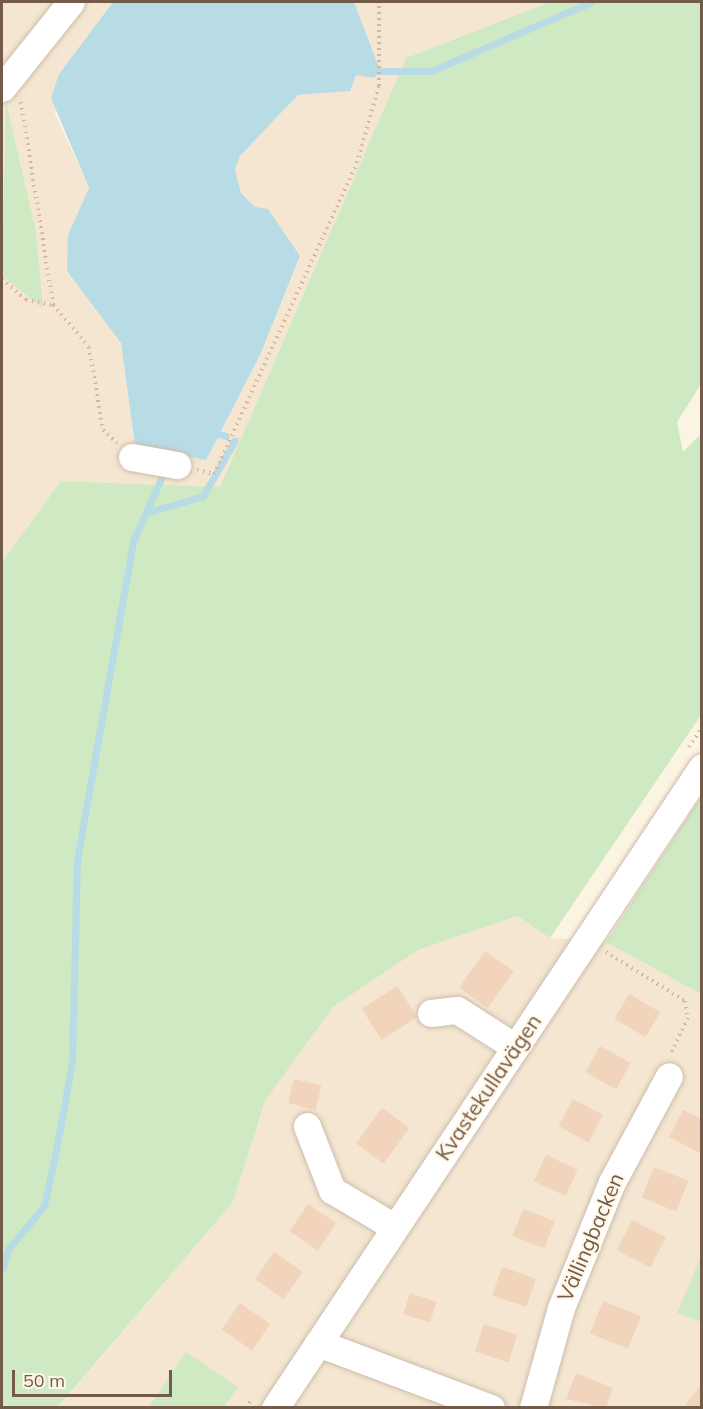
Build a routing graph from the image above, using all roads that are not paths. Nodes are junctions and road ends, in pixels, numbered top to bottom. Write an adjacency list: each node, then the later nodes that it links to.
1 (71, 2): 2 (street)
2 (8, 80)
3 (132, 456): 4 (street)
4 (168, 464)
5 (702, 767): 7 (street, Kvastekullavägen)
6 (431, 1013): 7 (street)
7 (515, 1047): 10 (street, Kvastekullavägen)
8 (669, 1076): 14 (street, Vällingbacken)
9 (307, 1126): 10 (street)
10 (394, 1227): 11 (street, Kvastekullavägen)
11 (318, 1343): 12 (street, Kvastekullavägen); 13 (street)
12 (275, 1407)
13 (490, 1407)
14 (533, 1407)

